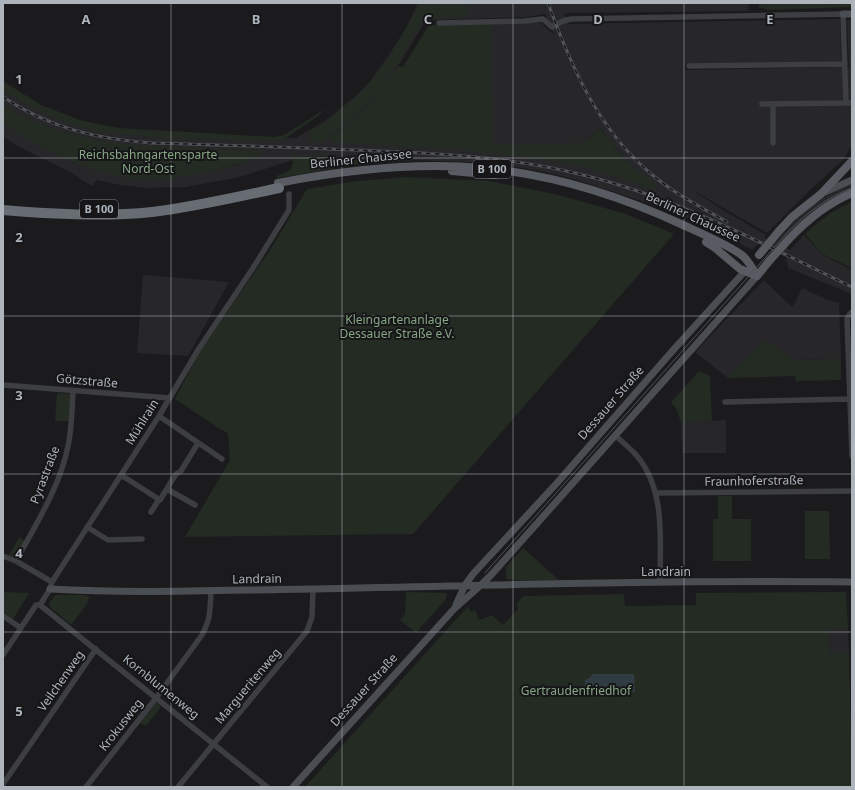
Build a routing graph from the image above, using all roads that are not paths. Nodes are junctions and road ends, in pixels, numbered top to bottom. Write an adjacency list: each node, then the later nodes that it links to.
1 (843, 14): 2 (main road); 3 (street); 4 (street)
2 (852, 14)
3 (439, 23)
4 (845, 64): 5 (street); 6 (street)
5 (689, 66)
6 (849, 103): 8 (street)
7 (762, 104): 8 (street)
8 (773, 104): 9 (street)
9 (773, 143)
10 (852, 161): 15 (main road, Dessauer Straße)
11 (852, 180): 15 (main road)
12 (278, 186): 16 (highway, Berliner Chaussee / B 100); 17 (highway, Berliner Chaussee / B 100); 18 (main road, Berliner Chaussee / B 100); 20 (main road, Berliner Chaussee / B 100)
13 (852, 193): 21 (main road, Dessauer Straße, bridge)
14 (289, 194): 26 (street, Mühlrain)
15 (821, 194): 19 (main road, Dessauer Straße, bridge)
16 (3, 205)
17 (3, 210)
18 (742, 256): 19 (main road); 20 (main road, Berliner Chaussee / B 100)
19 (759, 256): 20 (main road, Dessauer Straße)
20 (748, 268): 21 (main road, Berliner Chaussee); 45 (main road, Dessauer Straße)
21 (757, 276): 30 (main road, Dessauer Straße)
22 (852, 312): 23 (street)
23 (851, 371): 27 (street)
24 (3, 385): 25 (street, Götzstraße)
25 (73, 390): 26 (street, Götzstraße); 44 (street, Pyrastraße)
26 (170, 398): 29 (street, Mühlrain)
27 (850, 399): 28 (street); 32 (street)
28 (725, 402)
29 (159, 416): 31 (street); 34 (street, Mühlrain)
30 (615, 435): 37 (street); 50 (main road, Dessauer Straße)
31 (198, 443): 33 (street); 35 (street)
32 (852, 456)
33 (222, 459)
34 (121, 475): 38 (street); 41 (street, Mühlrain)
35 (167, 490): 38 (street); 39 (street)
36 (852, 491): 37 (street, Fraunhoferstraße)
37 (655, 493): 47 (street)
38 (160, 500): 40 (street)
39 (195, 504)
40 (151, 512)
41 (86, 527): 42 (street); 46 (street, Mühlrain)
42 (142, 539)
43 (3, 556): 44 (street)
44 (16, 561): 46 (street)
45 (478, 569): 49 (main road, Dessauer Straße); 50 (main road)
46 (52, 582): 52 (street, Mühlrain)
47 (660, 582): 48 (main road, Landrain); 50 (main road, Landrain)
48 (852, 582)
49 (465, 585): 50 (main road, Landrain); 51 (main road, Landrain); 55 (main road, Dessauer Straße)
50 (481, 585): 55 (main road, Dessauer Straße)
51 (313, 588): 53 (main road, Landrain); 61 (street, Margueritenweg)
52 (50, 589): 53 (main road, Landrain); 54 (street, Mühlrain)
53 (211, 591): 60 (street, Krokusweg)
54 (40, 605): 57 (street, Mühlrain); 58 (street, Kornblumenweg)
55 (454, 609): 66 (main road, Dessauer Straße)
56 (3, 616): 57 (street)
57 (21, 628): 59 (street, Mühlrain)
58 (96, 650): 60 (street, Kornblumenweg); 62 (street, Veilchenweg)
59 (3, 655)
60 (156, 698): 61 (street, Kornblumenweg); 63 (street, Krokusweg)
61 (214, 744): 64 (street, Margueritenweg); 65 (street, Kornblumenweg)
62 (3, 784)
63 (86, 787)
64 (178, 787)
65 (267, 787)
66 (292, 787)

